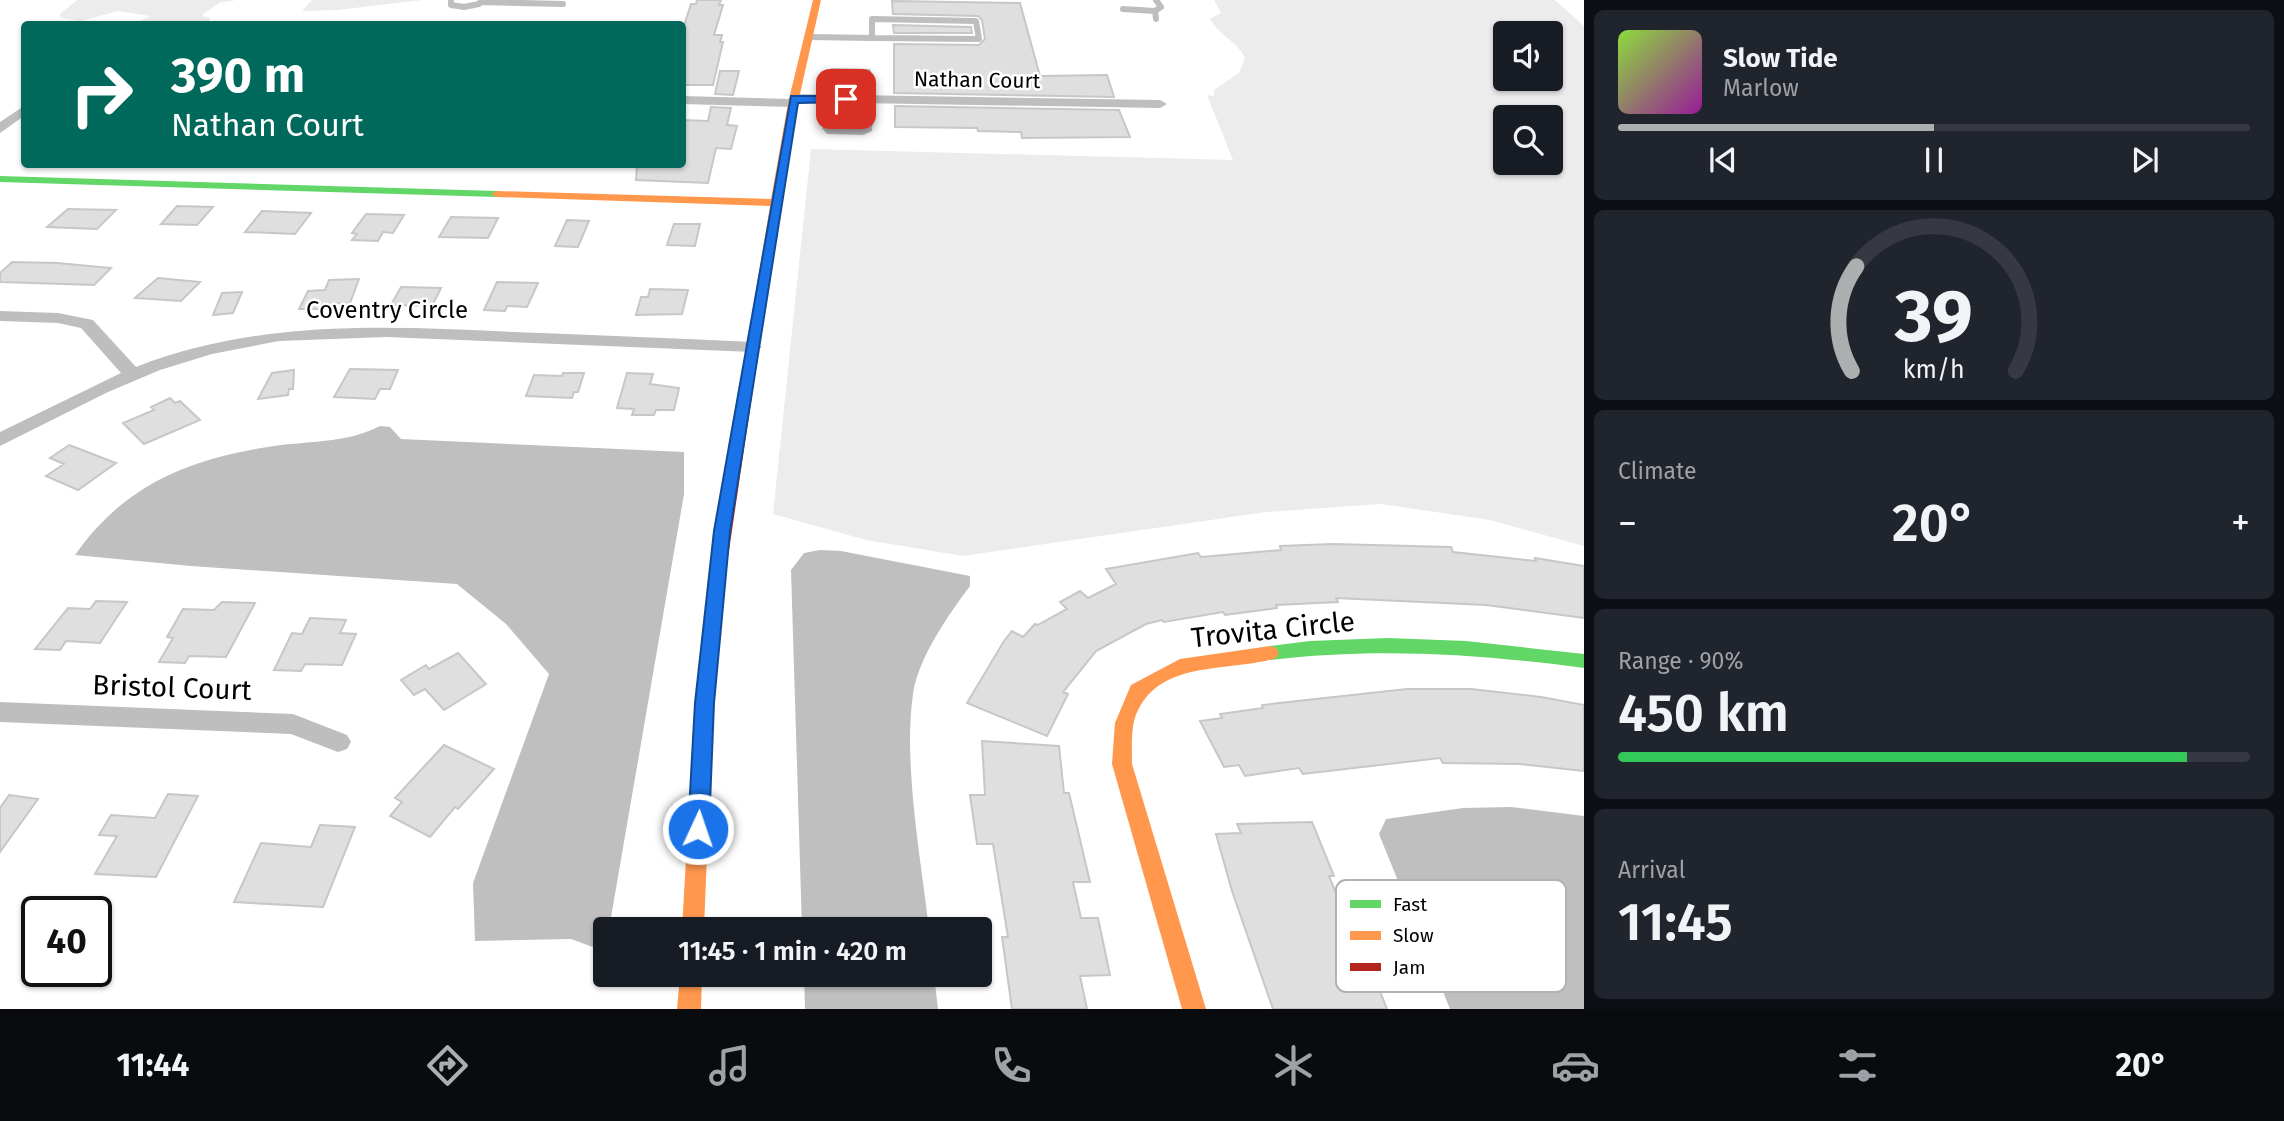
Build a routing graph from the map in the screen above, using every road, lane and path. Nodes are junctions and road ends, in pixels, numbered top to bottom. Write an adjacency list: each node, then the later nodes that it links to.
1 (451, 0): 6 (lane)
2 (808, 0): 13 (street)
3 (817, 0): 13 (street)
4 (1124, 0): 8 (lane)
5 (1156, 0): 9 (lane)
6 (482, 1): 7 (lane)
7 (563, 4)
8 (1124, 9): 9 (lane); 10 (lane)
9 (1155, 11): 11 (lane)
10 (1123, 17)
11 (1156, 19)
12 (872, 38): 12 (lane); 13 (lane)
13 (806, 44): 15 (street)
14 (686, 100): 15 (street, Nathan Court)
15 (794, 101): 16 (street, Nathan Court); 20 (street)
16 (1160, 104)
17 (21, 112): 18 (street)
18 (0, 129)
19 (0, 179): 20 (street)
20 (776, 203): 22 (street)
21 (0, 316): 23 (street)
22 (753, 348): 23 (street, Coventry Circle); 28 (street)
23 (132, 374): 24 (street, Coventry Circle)
24 (0, 440)
25 (1584, 661): 31 (street, Trovita Circle)
26 (0, 712): 27 (street, Bristol Court)
27 (338, 742)
28 (694, 917)
29 (690, 987): 30 (street)
30 (689, 1009)
31 (1194, 1009)

